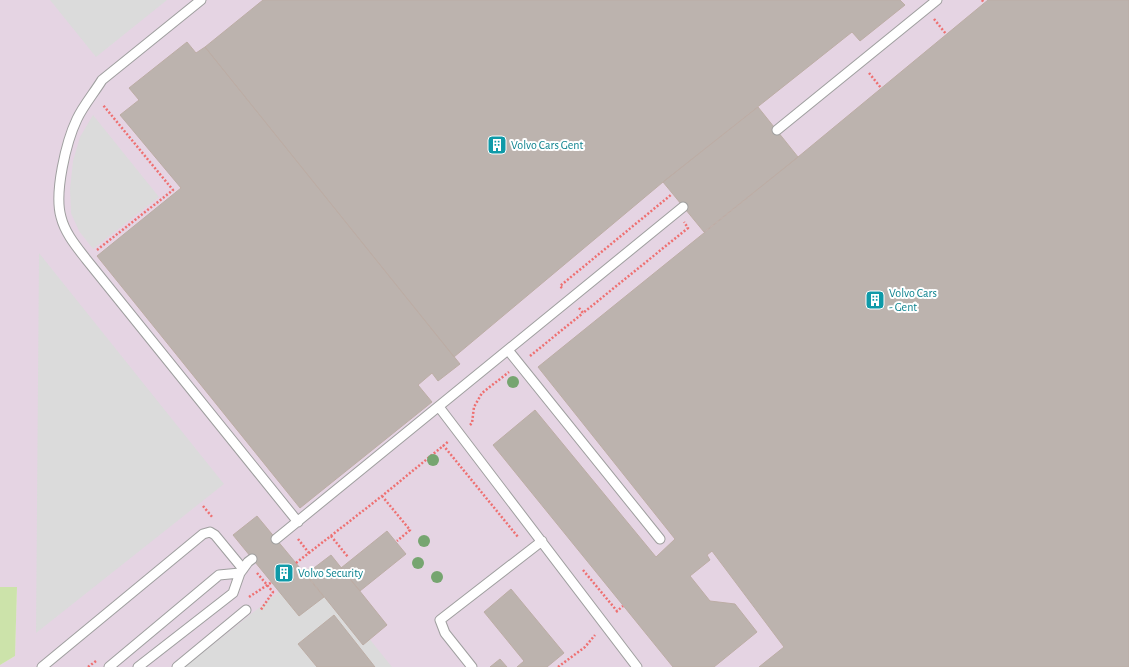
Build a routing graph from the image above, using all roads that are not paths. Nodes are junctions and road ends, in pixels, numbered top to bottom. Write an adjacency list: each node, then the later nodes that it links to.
1 (201, 0): 7 (lane)
2 (937, 0): 3 (lane)
3 (777, 130)
4 (683, 207): 5 (lane)
5 (508, 350): 6 (lane); 9 (lane)
6 (439, 407): 7 (lane); 10 (lane)
7 (298, 522): 8 (lane)
8 (276, 539)
9 (660, 539)
10 (542, 541): 18 (lane); 19 (lane)
11 (252, 559): 12 (lane)
12 (242, 571): 14 (lane); 15 (lane); 16 (lane)
13 (246, 610): 17 (lane)
14 (42, 667)
15 (109, 667)
16 (138, 667)
17 (177, 667)
18 (472, 667)
19 (637, 667)

